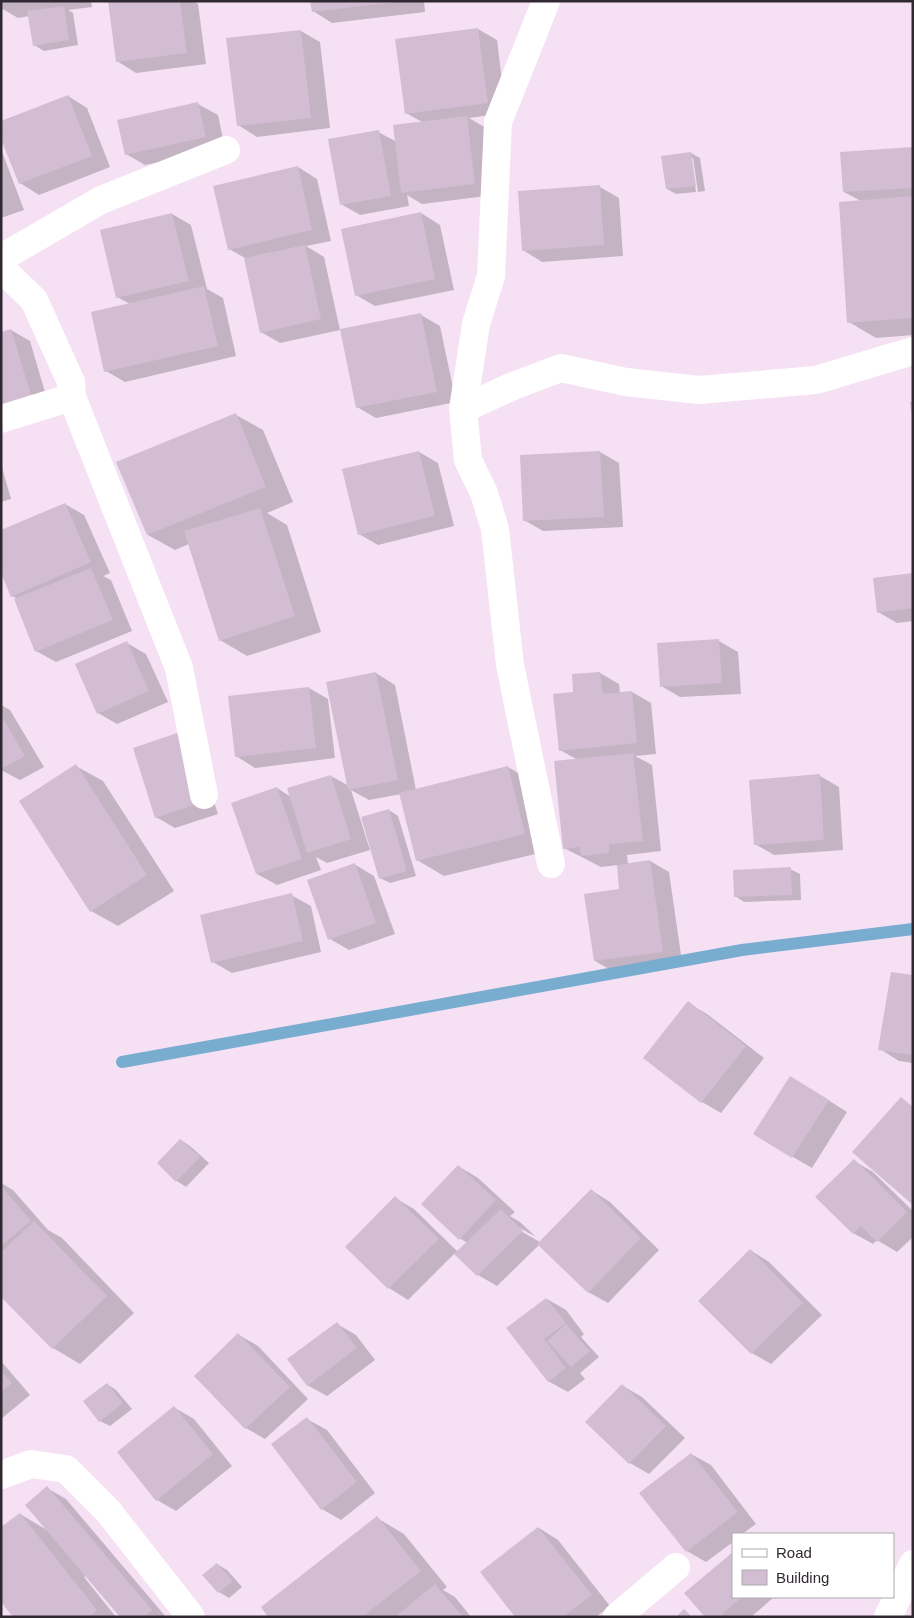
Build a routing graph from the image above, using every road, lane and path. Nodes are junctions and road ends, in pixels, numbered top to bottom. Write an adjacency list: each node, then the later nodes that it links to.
1 (546, 1): 7 (street)
2 (226, 150): 3 (street)
3 (1, 258)
4 (1, 268): 6 (street)
5 (913, 351): 7 (street)
6 (72, 397): 8 (street); 9 (street)
7 (463, 409): 10 (street)
8 (1, 419)
9 (204, 795)
10 (551, 864)
11 (1, 1476): 14 (street)
12 (913, 1564): 16 (street)
13 (676, 1567): 15 (street)
14 (191, 1617)
15 (617, 1617)
16 (888, 1617)

